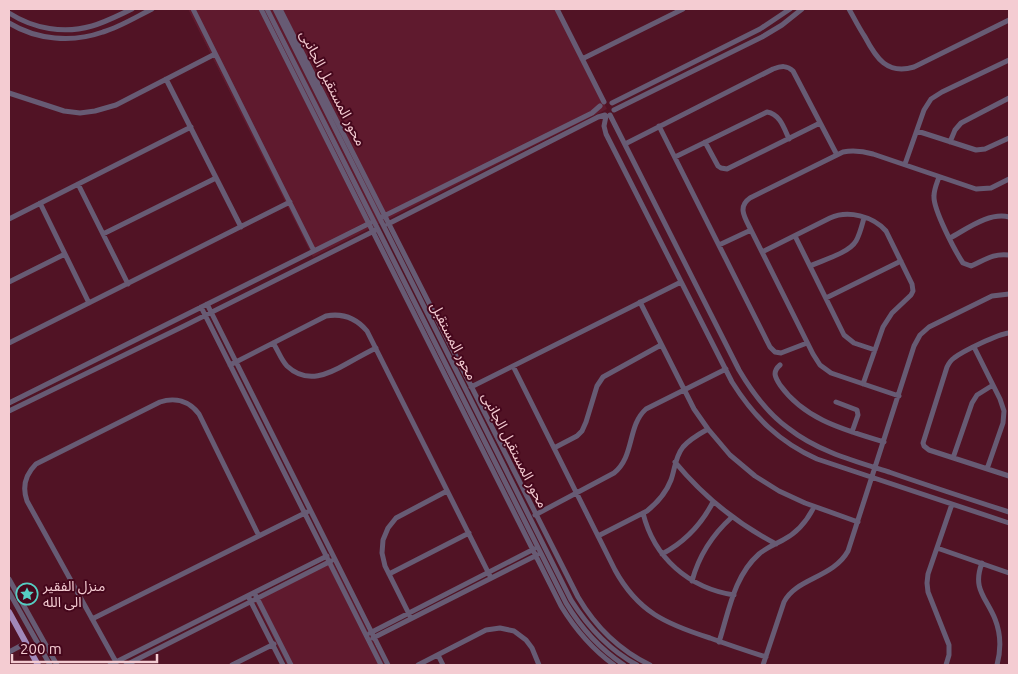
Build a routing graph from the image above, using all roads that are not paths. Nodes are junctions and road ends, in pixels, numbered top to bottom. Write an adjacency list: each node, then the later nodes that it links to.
1 (132, 9): 13 (street)
2 (152, 9): 15 (street)
3 (193, 9): 16 (street)
4 (261, 9): 50 (street, محور المستقبل الجانبى)
5 (267, 9): 50 (street)
6 (275, 9): 46 (street, محور المستقبل)
7 (280, 9): 46 (street, محور المستقبل الجانبى)
8 (683, 9): 17 (street)
9 (790, 9): 22 (street)
10 (802, 9): 24 (street)
11 (849, 9): 14 (street)
12 (560, 10): 17 (street)
13 (9, 13)
14 (1009, 20)
15 (9, 23)
16 (216, 54): 19 (street); 44 (street)
17 (582, 59): 23 (street)
18 (1009, 60): 29 (street)
19 (166, 79): 20 (street); 28 (street)
20 (9, 93)
21 (1009, 98): 35 (street)
22 (612, 102): 23 (street); 24 (street)
23 (602, 104): 25 (street); 30 (street)
24 (614, 110): 25 (street)
25 (607, 115): 33 (street); 36 (street); 66 (street)
26 (820, 123): 27 (street); 32 (street); 37 (street)
27 (659, 126): 36 (street); 38 (street)
28 (191, 127): 41 (street); 43 (street)
29 (917, 131): 35 (street); 39 (street)
30 (547, 136): 33 (street); 46 (street)
31 (1009, 138): 35 (street)
32 (789, 139): 34 (street); 34 (street)
33 (550, 142): 51 (street)
34 (705, 142): 38 (street)
35 (950, 142)
36 (625, 144): 65 (street)
37 (837, 155): 39 (street); 54 (street)
38 (675, 158): 58 (street)
39 (905, 164): 40 (street)
40 (939, 177): 42 (street); 57 (street)
41 (216, 178): 52 (street); 55 (street)
42 (1009, 179)
43 (78, 184): 45 (street); 55 (street)
44 (290, 202): 52 (street); 59 (street)
45 (40, 203): 49 (street); 61 (street)
46 (382, 217): 50 (street); 51 (street, محور المستقبل)
47 (1009, 217): 57 (street)
48 (864, 218): 56 (street); 63 (street); 64 (street)
49 (9, 219)
50 (371, 222): 53 (street, محور المستقبل الجانبى); 59 (street)
51 (386, 224): 53 (street); 93 (street, محور المستقبل الجانبى); 123 (street, محور المستقبل)
52 (241, 227): 69 (street)
53 (375, 230): 76 (street); 129 (street, محور المستقبل)
54 (751, 230): 58 (street); 60 (street)
55 (103, 234): 69 (street)
56 (795, 236): 60 (street); 64 (street)
57 (950, 238): 62 (street)
58 (719, 245): 81 (street)
59 (314, 251): 74 (street)
60 (762, 252): 81 (street)
61 (65, 254): 67 (street); 73 (street)
62 (1009, 254)
63 (901, 261): 71 (street); 85 (street)
64 (810, 266): 71 (street)
65 (688, 270): 66 (street); 105 (street)
66 (678, 276): 68 (street)
67 (9, 282)
68 (681, 282): 72 (street); 90 (street)
69 (128, 284): 73 (street)
70 (1009, 294): 95 (street)
71 (826, 298): 85 (street)
72 (640, 302): 82 (street); 89 (street)
73 (89, 303): 79 (street)
74 (207, 304): 75 (street); 76 (street)
75 (201, 307): 77 (street); 97 (street)
76 (211, 312): 77 (street); 86 (street)
77 (205, 316): 87 (street); 98 (street)
78 (1009, 333): 83 (street)
79 (9, 343)
80 (273, 343): 84 (street); 84 (street); 86 (street)
81 (807, 343): 91 (street)
82 (662, 345): 94 (street); 102 (street)
83 (974, 347): 92 (street); 103 (street)
84 (376, 348): 109 (street)
85 (875, 350): 91 (street)
86 (236, 362): 87 (street); 114 (street)
87 (230, 365): 116 (street)
88 (780, 365): 100 (street)
89 (513, 366): 93 (street); 102 (street)
90 (726, 369): 94 (street); 108 (street)
91 (863, 384): 95 (street)
92 (993, 385): 103 (street); 106 (street)
93 (471, 387): 118 (street, محور المستقبل الجانبى)
94 (684, 389): 99 (street); 110 (street)
95 (898, 396): 101 (street)
96 (836, 402): 100 (street)
97 (9, 403)
98 (9, 411)
99 (708, 429): 104 (street); 113 (street)
100 (852, 432): 101 (street)
101 (884, 442): 105 (street)
102 (554, 448): 110 (street)
103 (953, 458): 106 (street)
104 (675, 462): 111 (street); 117 (street)
105 (875, 468): 108 (street); 115 (street)
106 (987, 469): 107 (street)
107 (1009, 476)
108 (873, 478): 112 (street); 120 (street)
109 (448, 491): 122 (street); 136 (street)
110 (576, 493): 118 (street); 125 (street)
111 (712, 502): 119 (street); 131 (street)
112 (952, 504): 121 (street); 128 (street)
113 (814, 506): 120 (street); 126 (street)
114 (310, 510): 116 (street); 130 (street)
115 (1009, 512)
116 (304, 513): 124 (street); 132 (street)
117 (643, 513): 125 (street); 131 (street)
118 (535, 515): 123 (street, محور المستقبل الجانبى)
119 (732, 517): 126 (street); 139 (street)
120 (858, 522): 156 (street)
121 (1009, 523)
122 (469, 533): 136 (street); 137 (street)
123 (542, 534): 127 (street, محور المستقبل); 174 (street, محور المستقبل الجانبى)
124 (259, 536): 146 (street); 146 (street)
125 (598, 536): 152 (street)
126 (776, 544): 142 (street)
127 (545, 547): 129 (street); 173 (street, محور المستقبل)
128 (937, 548): 134 (street); 176 (street)
129 (537, 552): 137 (street); 171 (street); 172 (street, محور المستقبل)
130 (332, 553): 132 (street); 133 (street)
131 (662, 554): 139 (street)
132 (328, 559): 133 (street); 141 (street); 149 (street)
133 (335, 559): 148 (street)
134 (982, 563): 135 (street); 177 (street)
135 (1009, 573)
136 (389, 574): 145 (street)
137 (490, 575): 145 (street)
138 (9, 579): 160 (street)
139 (692, 581): 142 (street)
140 (9, 592): 159 (street)
141 (256, 595): 143 (street); 151 (street)
142 (734, 595): 152 (street)
143 (250, 598): 153 (street); 157 (street); 162 (street)
144 (9, 612): 147 (main road)
145 (410, 616): 148 (street)
146 (92, 619): 157 (street)
147 (12, 625): 150 (main road)
148 (373, 635): 149 (street); 167 (street)
149 (367, 638): 166 (street)
150 (26, 642): 154 (street); 158 (main road)
151 (279, 642): 153 (street); 165 (street)
152 (720, 642): 156 (street)
153 (273, 644): 163 (street); 164 (street)
154 (9, 652)
155 (438, 655): 168 (street); 169 (street); 170 (street)
156 (766, 657): 175 (street)
157 (116, 662): 161 (street)
158 (38, 665)
159 (50, 665)
160 (57, 665)
161 (110, 665)
162 (126, 665)
163 (232, 665)
164 (283, 665)
165 (291, 665)
166 (381, 665)
167 (388, 665)
168 (418, 665)
169 (443, 665)
170 (539, 665)
171 (614, 665)
172 (624, 665)
173 (637, 665)
174 (650, 665)
175 (763, 665)
176 (946, 665)
177 (998, 665)

